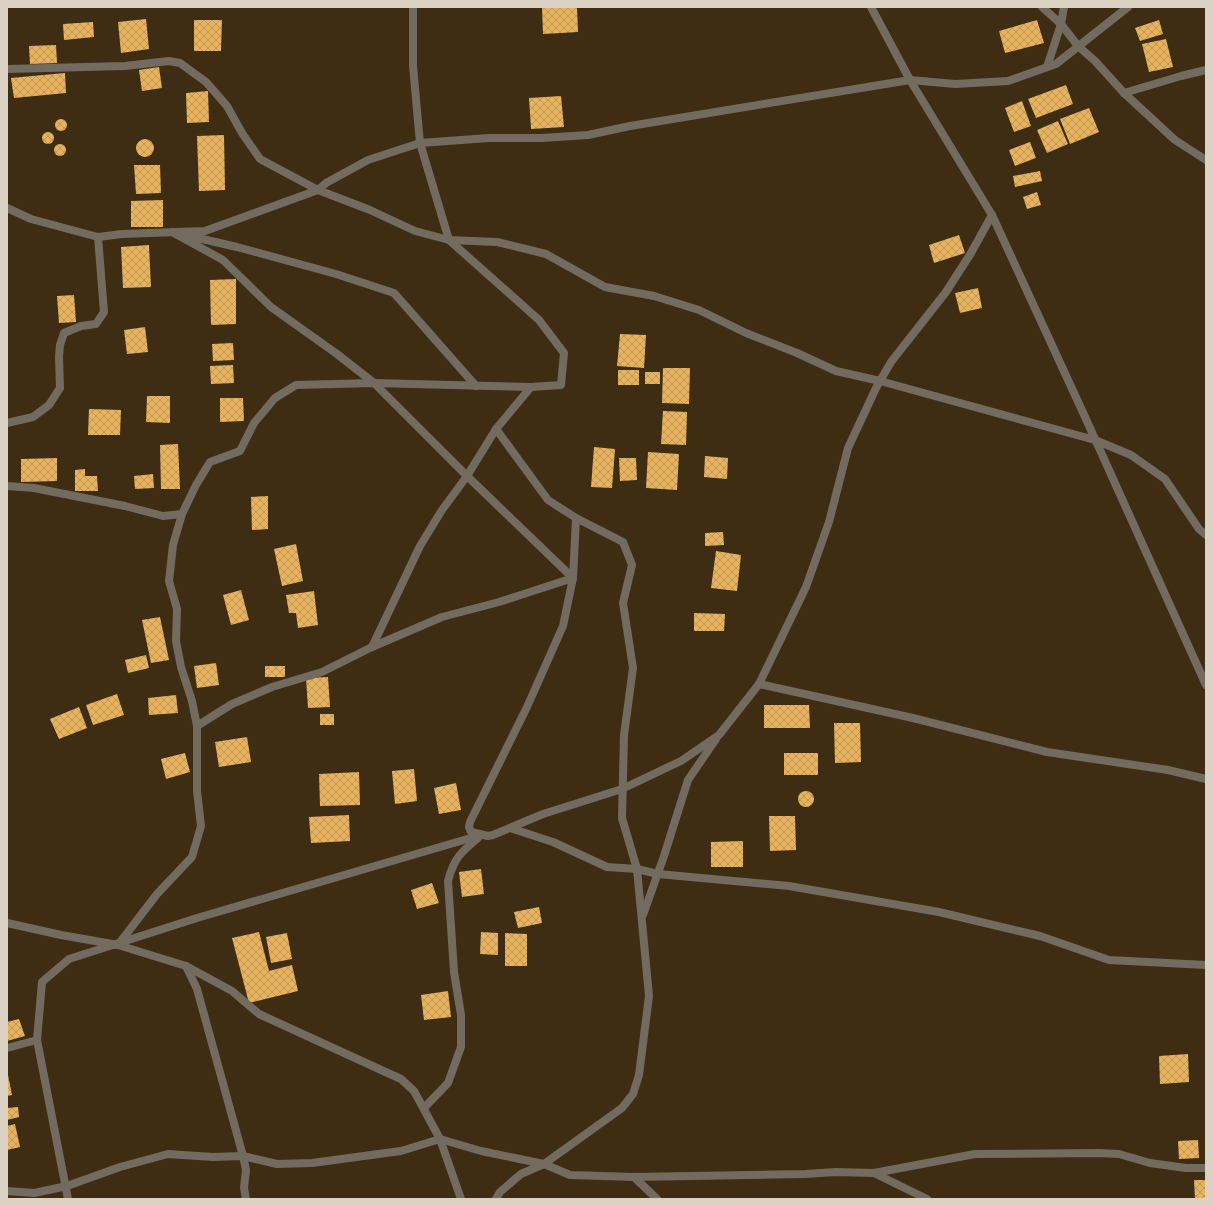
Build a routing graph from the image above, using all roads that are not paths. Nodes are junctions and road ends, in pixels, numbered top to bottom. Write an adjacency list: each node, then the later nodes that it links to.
1 (413, 7): 13 (street)
2 (871, 7): 11 (street)
3 (1042, 7): 6 (street)
4 (1064, 7): 6 (street)
5 (1128, 7): 7 (street)
6 (1061, 24): 7 (street); 8 (street)
7 (1078, 46): 8 (street); 12 (street)
8 (1047, 67): 11 (street)
9 (7, 69): 15 (street)
10 (1206, 70): 12 (street)
11 (910, 80): 13 (street); 17 (street)
12 (1124, 93): 14 (street)
13 (420, 142): 15 (street); 20 (street)
14 (1206, 160)
15 (318, 190): 18 (street); 20 (street)
16 (7, 208): 19 (street)
17 (992, 215): 21 (street); 27 (street)
18 (172, 232): 19 (street); 22 (street); 23 (street)
19 (98, 237): 25 (street)
20 (449, 240): 21 (street); 24 (street)
21 (880, 381): 27 (street); 35 (street)
22 (374, 383): 23 (street); 28 (street); 30 (street)
23 (476, 386): 24 (street)
24 (531, 387): 26 (street)
25 (7, 423)
26 (496, 429): 28 (street); 31 (street)
27 (1096, 440): 32 (street); 36 (street)
28 (467, 476): 33 (street); 34 (street)
29 (7, 486): 30 (street)
30 (182, 514): 37 (street)
31 (576, 518): 33 (street); 40 (street)
32 (1206, 535)
33 (572, 578): 34 (street); 42 (street)
34 (372, 646): 37 (street)
35 (759, 684): 38 (street); 39 (street)
36 (1206, 685)
37 (197, 726): 47 (street)
38 (719, 735): 40 (street); 44 (street)
39 (1206, 779)
40 (622, 789): 41 (street); 43 (street)
41 (510, 828): 42 (street); 43 (street)
42 (482, 835): 47 (street); 52 (street)
43 (637, 869): 44 (street); 45 (street)
44 (658, 874): 45 (street); 48 (street)
45 (642, 917): 55 (street)
46 (7, 923): 47 (street)
47 (118, 944): 49 (street); 50 (street)
48 (1206, 965)
49 (186, 966): 52 (street); 54 (street)
50 (37, 1040): 51 (street); 59 (street)
51 (7, 1048)
52 (424, 1108): 53 (street)
53 (440, 1139): 54 (street); 55 (street); 63 (street)
54 (243, 1156): 59 (street); 62 (street)
55 (544, 1164): 58 (street); 64 (street)
56 (1206, 1168): 57 (street)
57 (874, 1173): 58 (street); 66 (street)
58 (634, 1177): 65 (street)
59 (67, 1186): 60 (street); 61 (street)
60 (7, 1191)
61 (68, 1199)
62 (246, 1199)
63 (461, 1199)
64 (496, 1199)
65 (657, 1199)
66 (927, 1199)

